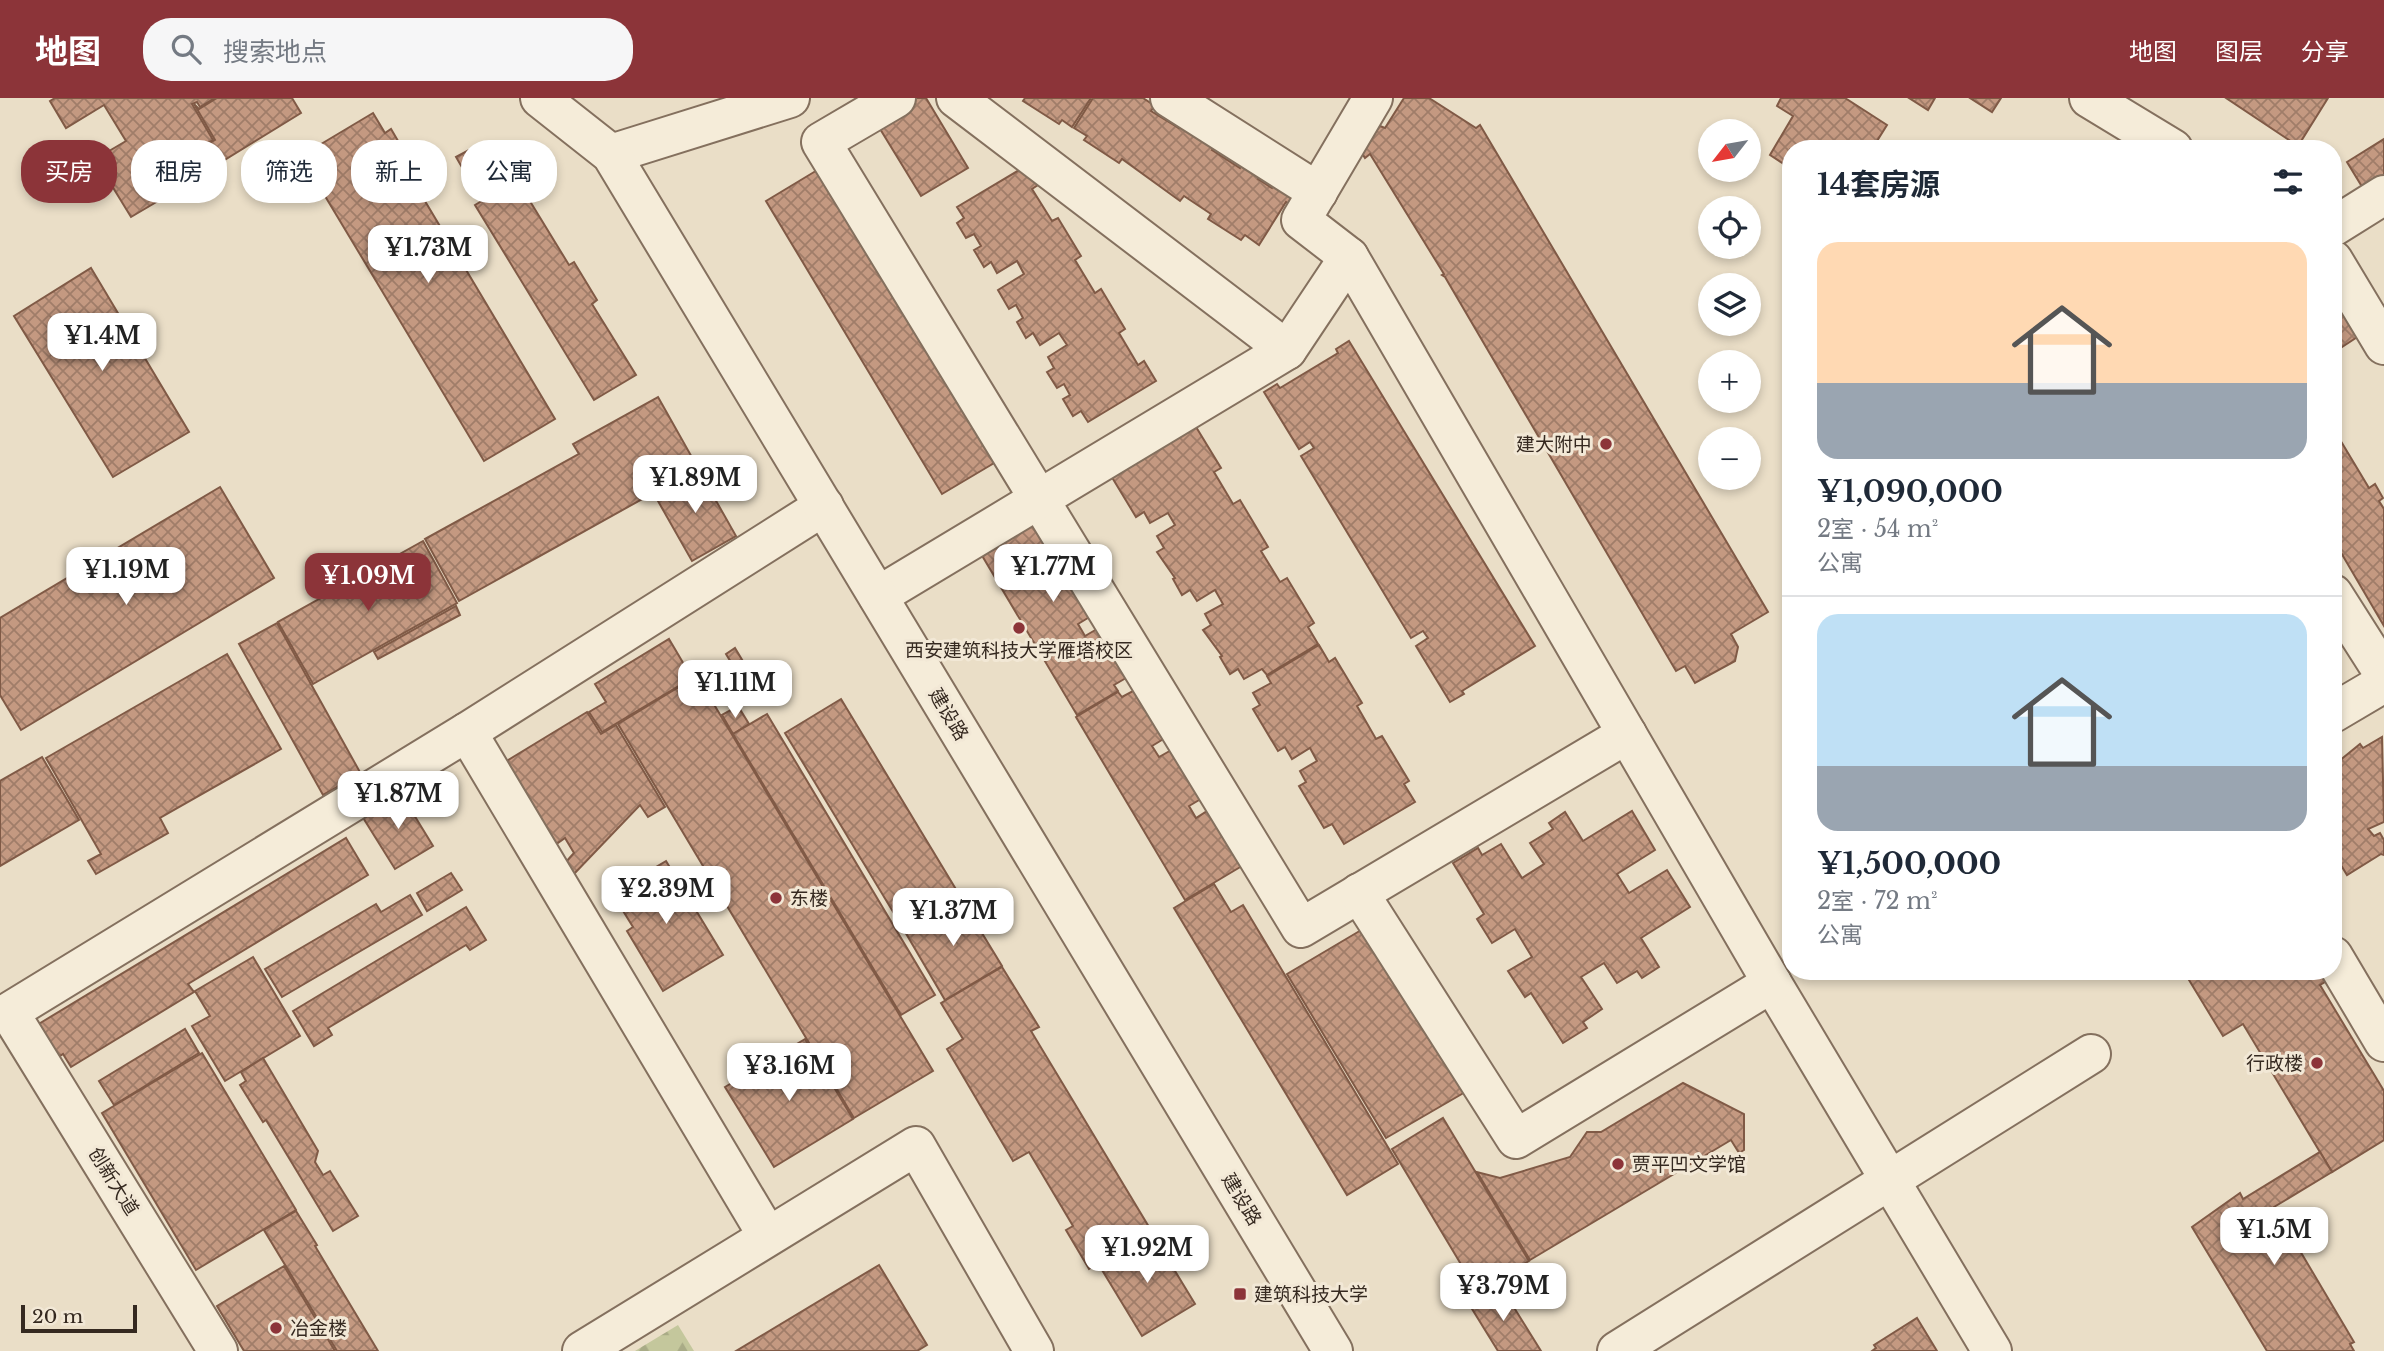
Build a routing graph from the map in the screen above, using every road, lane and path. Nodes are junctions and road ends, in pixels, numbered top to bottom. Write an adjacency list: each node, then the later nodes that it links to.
1 (540, 98): 9 (street, 建设路)
2 (790, 98): 9 (street)
3 (896, 98): 17 (street)
4 (956, 98): 16 (street)
5 (1170, 98): 10 (street)
6 (1373, 98): 10 (street)
7 (2090, 98): 8 (street)
8 (2158, 140)
9 (611, 154): 18 (street, 建设路)
10 (1318, 192): 13 (street)
11 (2384, 195): 12 (street)
12 (2342, 221)
13 (1349, 257): 16 (street); 25 (street)
14 (2342, 275): 15 (street)
15 (2384, 345)
16 (1287, 350): 17 (street)
17 (1038, 500): 19 (street); 26 (street)
18 (824, 506): 19 (street, 建设路); 24 (street)
19 (878, 596): 36 (street, 建设路)
20 (2342, 608): 21 (street)
21 (2384, 674)
22 (2384, 683): 23 (street)
23 (2342, 708)
24 (467, 732): 32 (street); 33 (street, 创新大道)
25 (1627, 734): 26 (street); 28 (street)
26 (1359, 893): 28 (street)
27 (2342, 971): 29 (street)
28 (1772, 983): 31 (street)
29 (2384, 1042)
30 (2091, 1054): 31 (street)
31 (1889, 1178): 37 (street); 38 (street)
32 (767, 1235): 34 (street); 35 (street)
33 (218, 1351)
34 (582, 1351)
35 (1034, 1351)
36 (1333, 1351)
37 (1617, 1351)
38 (1992, 1351)

